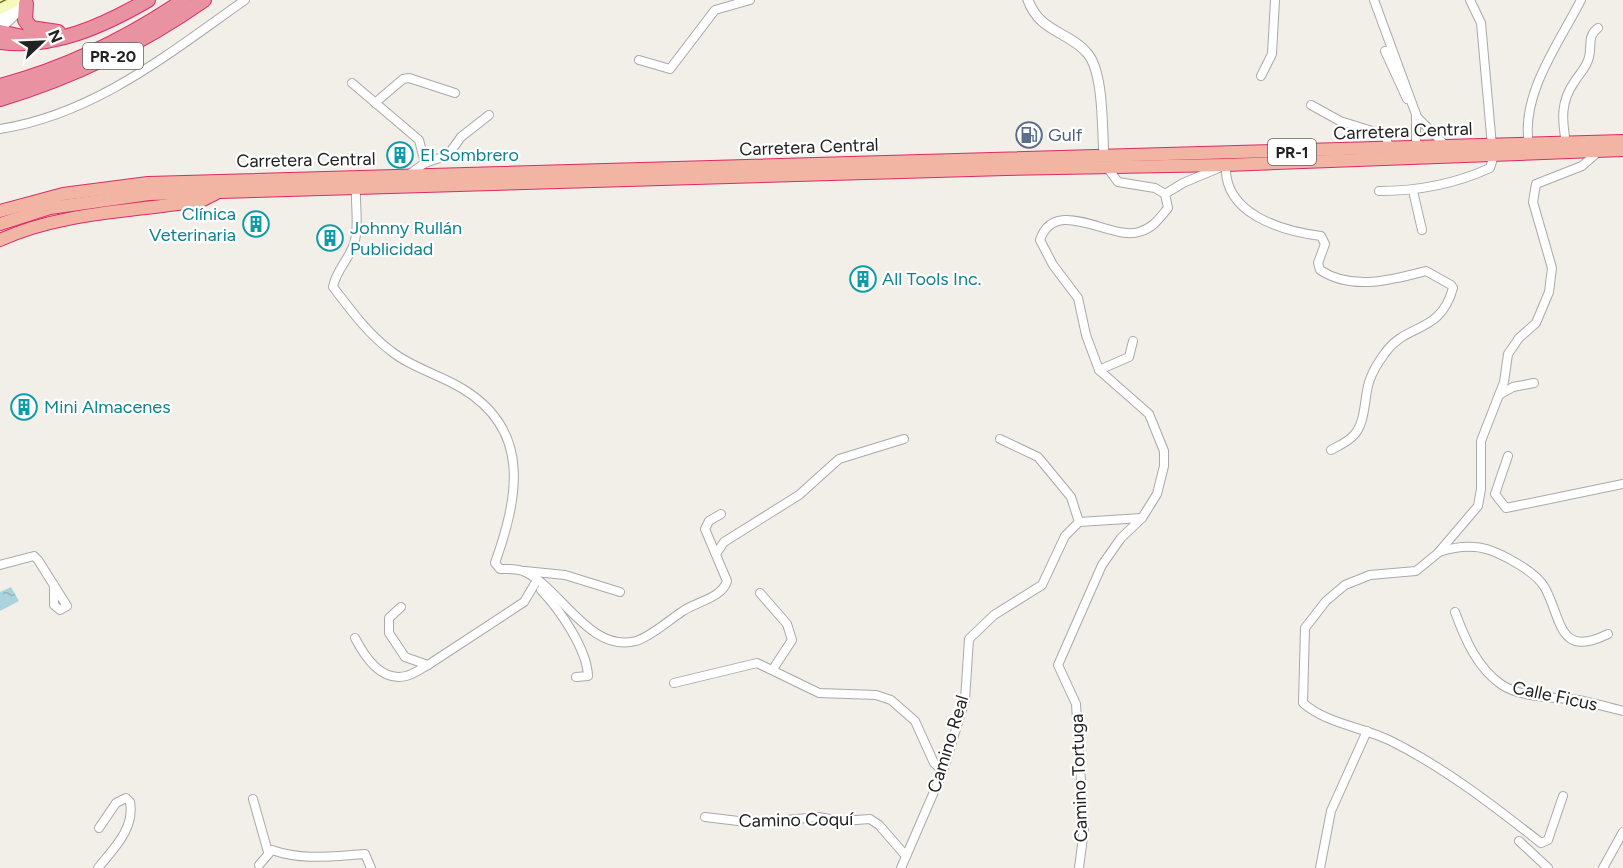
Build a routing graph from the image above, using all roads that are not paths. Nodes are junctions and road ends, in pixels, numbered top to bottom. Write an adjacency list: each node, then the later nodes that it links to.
1 (148, 0): 16 (highway)
2 (184, 0): 23 (highway, PR-20)
3 (204, 0): 23 (highway, PR-20)
4 (245, 0): 30 (street)
5 (750, 0): 20 (street)
6 (1028, 0): 40 (street)
7 (1275, 0): 21 (street)
8 (1374, 0): 29 (street)
9 (1470, 0): 39 (street)
10 (1581, 0): 33 (street)
11 (23, 1): 12 (main road); 13 (street); 15 (street); 16 (highway)
12 (0, 9)
13 (0, 20)
14 (1598, 28): 32 (street)
15 (0, 30): 17 (highway)
16 (81, 33): 17 (highway)
17 (35, 41): 18 (highway)
18 (0, 42)
19 (1385, 51): 29 (street)
20 (639, 60)
21 (1261, 76)
22 (352, 83): 26 (street)
23 (9, 88): 25 (highway, PR-20)
24 (455, 93): 26 (street)
25 (0, 99)
26 (375, 103): 41 (street)
27 (1311, 105): 37 (street)
28 (489, 115): 41 (street)
29 (1417, 117): 35 (street); 36 (street)
30 (0, 129)
31 (1623, 141): 34 (highway, Carretera Central / PR-1)
32 (1566, 144): 33 (highway, Carretera Central / PR-1); 34 (highway, Carretera Central / PR-1)
33 (1529, 145): 39 (highway, Carretera Central / PR-1)
34 (1599, 147): 38 (highway, Carretera Central / PR-1); 39 (highway, Carretera Central / PR-1); 56 (street)
35 (1448, 148): 36 (highway, Carretera Central / PR-1); 39 (highway, Carretera Central / PR-1)
36 (1416, 149): 37 (highway, Carretera Central / PR-1)
37 (1390, 150): 40 (highway, Carretera Central / PR-1)
38 (1623, 150)
39 (1493, 151): 42 (highway, Carretera Central / PR-1); 47 (street)
40 (1105, 162): 42 (highway, Carretera Central / PR-1); 43 (highway, Carretera Central / PR-1); 44 (highway, Carretera Central / PR-1); 48 (street)
41 (425, 163): 43 (street)
42 (1226, 165): 48 (street); 59 (street)
43 (406, 177): 49 (highway, Carretera Central / PR-1)
44 (356, 187): 45 (highway, Carretera Central / PR-1); 68 (street)
45 (220, 191): 50 (highway, Carretera Central / PR-1); 52 (highway)
46 (1379, 191): 47 (street)
47 (1413, 191): 51 (street)
48 (1165, 194): 54 (street, Camino Tortuga)
49 (1, 210)
50 (0, 224)
51 (1422, 230)
52 (0, 240)
53 (1133, 341): 54 (street)
54 (1099, 370): 63 (street, Camino Tortuga)
55 (1534, 383): 56 (street)
56 (1499, 395): 65 (street)
57 (904, 439): 66 (street)
58 (1000, 439): 64 (street)
59 (1330, 450)
60 (1508, 456): 61 (street)
61 (1623, 484)
62 (721, 514): 66 (street)
63 (1142, 518): 64 (street); 96 (street, Camino Tortuga)
64 (1079, 522): 83 (street, Camino Real)
65 (1438, 553): 75 (street); 82 (street)
66 (716, 554): 69 (street)
67 (0, 565): 70 (street)
68 (522, 570): 69 (street); 71 (street)
69 (537, 582): 77 (street); 79 (street)
70 (54, 585)
71 (620, 592)
72 (760, 593): 78 (street)
73 (401, 607): 77 (street)
74 (1455, 612): 81 (street, Calle Ficus)
75 (1608, 634)
76 (355, 638): 77 (street)
77 (428, 664)
78 (773, 669): 80 (street); 83 (street)
79 (576, 677)
80 (674, 683)
81 (1623, 711)
82 (1367, 731): 84 (street); 97 (street)
83 (944, 771): 91 (street, Camino Real)
84 (1563, 796)
85 (253, 799): 90 (street)
86 (705, 817): 91 (street, Camino Coquí)
87 (99, 828): 93 (street)
88 (1623, 832): 99 (street)
89 (1519, 841): 98 (street)
90 (268, 852): 92 (street); 94 (street)
91 (906, 856): 95 (street, Camino Real)
92 (259, 865)
93 (98, 868)
94 (371, 868)
95 (901, 868)
96 (1079, 868)
97 (1320, 868)
98 (1548, 868)
99 (1603, 868)

